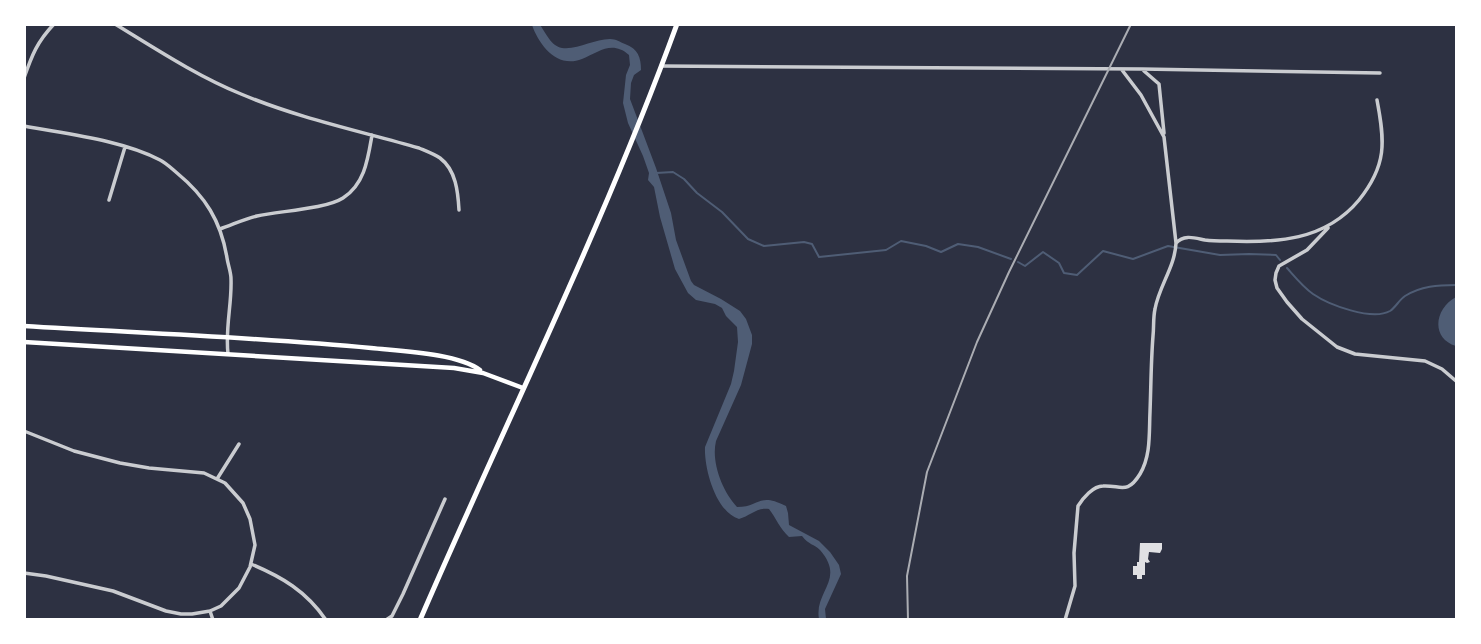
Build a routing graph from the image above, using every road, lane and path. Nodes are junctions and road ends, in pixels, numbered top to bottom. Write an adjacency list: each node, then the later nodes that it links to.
1 (54, 24): 8 (street)
2 (115, 24): 11 (street)
3 (677, 24): 4 (main road)
4 (662, 66): 6 (street); 25 (main road)
5 (1142, 69): 6 (street); 7 (street); 12 (street)
6 (1122, 70): 12 (street)
7 (1380, 73)
8 (24, 78)
9 (1377, 100): 16 (street)
10 (24, 126): 13 (street)
11 (372, 135): 15 (street); 17 (street)
12 (1164, 137): 18 (street)
13 (125, 147): 14 (street); 17 (street)
14 (109, 200)
15 (459, 210)
16 (1330, 226): 18 (street); 24 (street)
17 (220, 229): 20 (street)
18 (1176, 243): 37 (street)
19 (24, 326): 20 (main road)
20 (226, 337): 22 (street); 23 (main road)
21 (24, 342): 22 (main road)
22 (228, 354): 23 (main road)
23 (483, 373): 25 (main road)
24 (1457, 381)
25 (523, 388): 36 (main road)
26 (24, 431): 28 (street)
27 (239, 444): 28 (street)
28 (217, 479): 30 (street)
29 (445, 499): 35 (street)
30 (251, 564): 32 (street); 34 (street)
31 (24, 573): 32 (street)
32 (210, 611): 33 (street)
33 (213, 620)
34 (326, 620)
35 (386, 620)
36 (420, 620)
37 (1065, 620)

